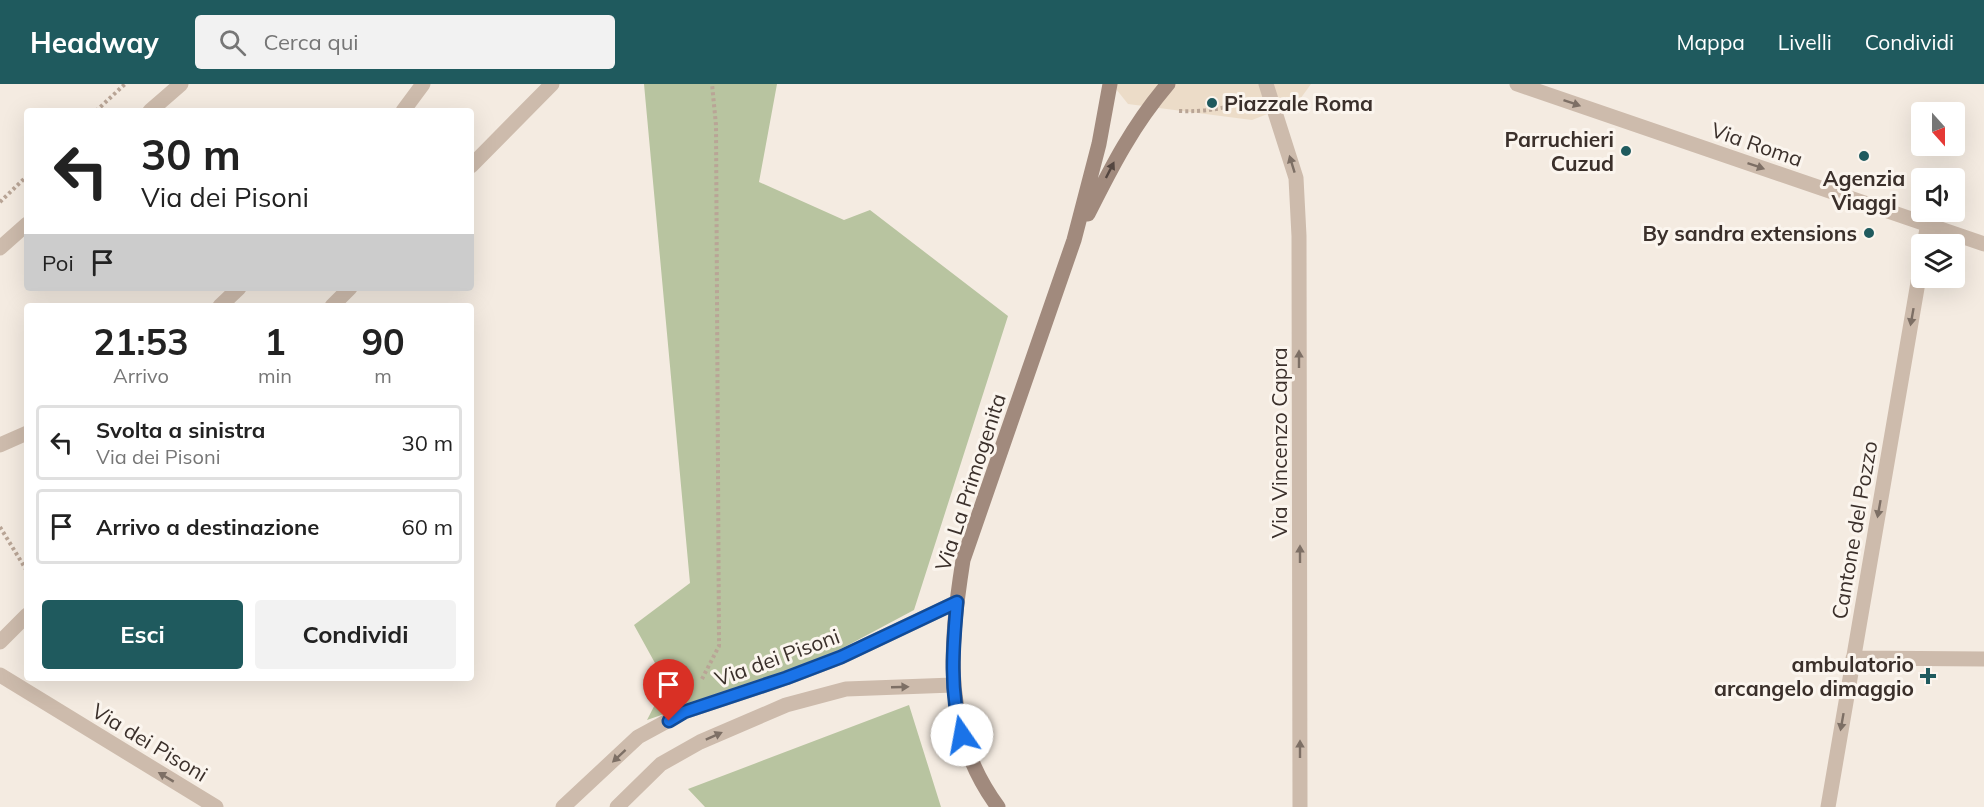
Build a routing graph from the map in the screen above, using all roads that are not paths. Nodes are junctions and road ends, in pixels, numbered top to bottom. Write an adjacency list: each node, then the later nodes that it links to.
1 (181, 84): 8 (street)
2 (423, 84): 9 (street)
3 (552, 84): 10 (street)
4 (1110, 84): 14 (main road, Via La Primogenita)
5 (1168, 84): 14 (main road, Via La Primogenita, one-way to 5)
6 (1266, 84): 35 (street, Via Vincenzo Capra, one-way to 6)
7 (1516, 84): 11 (street, Via Roma, one-way to 11)
8 (153, 108)
9 (405, 108)
10 (474, 163)
11 (1928, 224): 13 (street); 15 (street, Via Roma)
12 (24, 227): 16 (street)
13 (1926, 234)
14 (1074, 240): 24 (main road, Via La Primogenita)
15 (1984, 244)
16 (0, 248)
17 (1917, 288): 27 (street, Cantone del Pozzo, one-way to 27)
18 (237, 291): 20 (street)
19 (347, 291): 21 (street)
20 (223, 303)
21 (335, 303)
22 (24, 434): 23 (street)
23 (0, 445)
24 (957, 602): 30 (main road, Via La Primogenita); 32 (street, Via dei Pisoni, one-way to 32)
25 (24, 618): 26 (street)
26 (0, 642)
27 (1853, 658): 28 (street); 36 (street, Cantone del Pozzo, one-way to 36)
28 (1984, 659)
29 (0, 675): 31 (street, Via dei Pisoni, one-way to 29)
30 (953, 685): 33 (street, one-way to 30); 34 (main road, Via La Primogenita)
31 (216, 807)
32 (563, 807)
33 (617, 807)
34 (998, 807)
35 (1300, 807)
36 (1828, 807)

